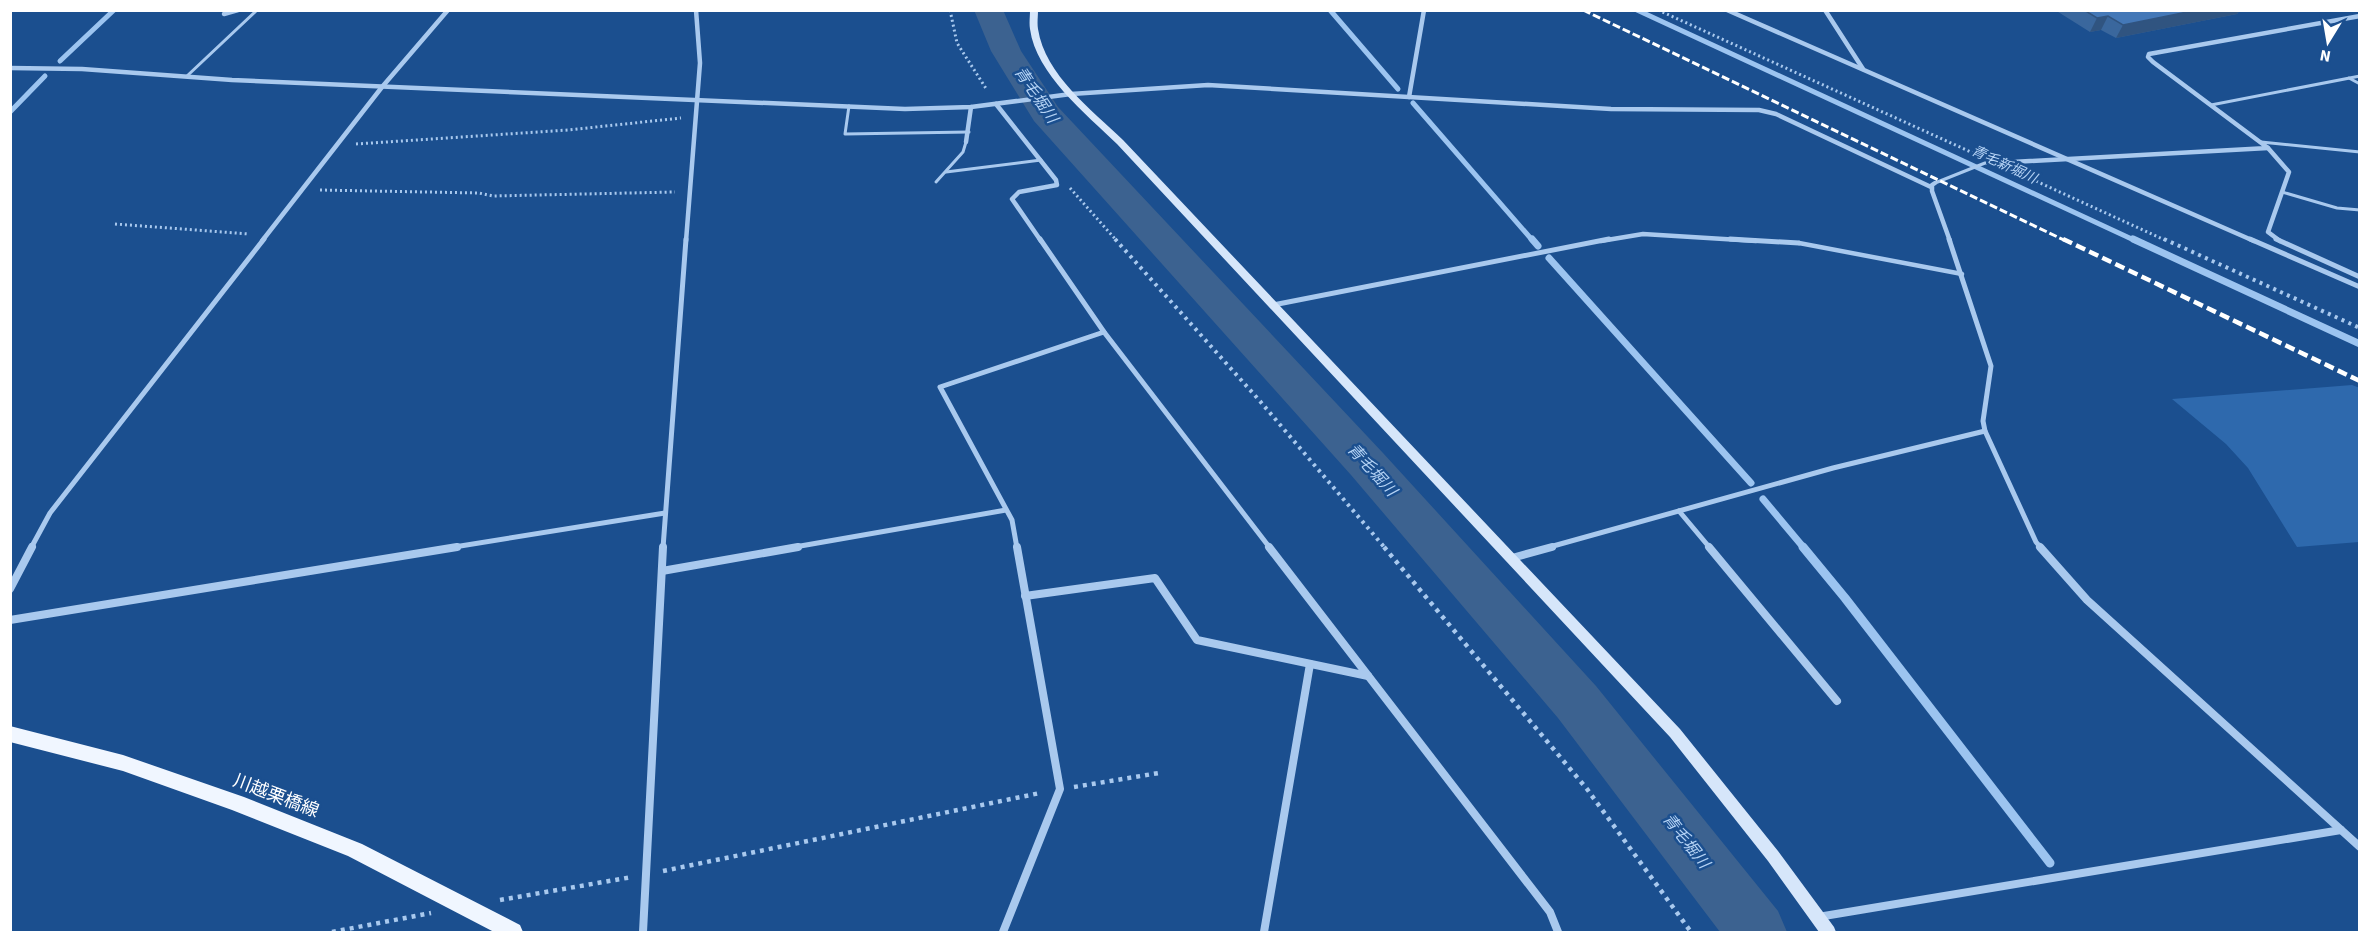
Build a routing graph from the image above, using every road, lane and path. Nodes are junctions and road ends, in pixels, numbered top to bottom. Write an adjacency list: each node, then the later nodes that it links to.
1 (238, 10): 11 (street)
2 (257, 10): 15 (lane)
3 (448, 10): 19 (street)
4 (696, 10): 22 (street)
5 (950, 10): 23 (path)
6 (1034, 10): 20 (street)
7 (1424, 10): 21 (street)
8 (1658, 10): 34 (path)
9 (1727, 10): 14 (street)
10 (1825, 10): 14 (street)
11 (224, 14)
12 (2360, 16): 24 (street)
13 (10, 68): 15 (street)
14 (1863, 69): 35 (street)
15 (187, 76): 19 (street)
16 (2360, 76): 17 (lane)
17 (2349, 78): 18 (lane); 24 (lane)
18 (2360, 84)
19 (382, 87): 22 (street); 31 (street)
20 (1071, 94): 21 (street); 23 (street); 53 (street)
21 (1409, 97): 42 (street)
22 (698, 100): 25 (street); 27 (street)
23 (996, 104): 26 (street); 36 (street)
24 (2211, 105): 30 (street)
25 (849, 106): 26 (street); 28 (lane)
26 (971, 107): 28 (street)
27 (696, 116): 31 (path); 44 (street)
28 (969, 132): 29 (street)
29 (966, 142): 38 (lane)
30 (2261, 142): 32 (street); 33 (lane)
31 (337, 145): 43 (street)
32 (2268, 148): 35 (street); 45 (street)
33 (2360, 152)
34 (1978, 155)
35 (2068, 158): 37 (street); 52 (street)
36 (1041, 160): 38 (lane); 41 (street)
37 (1995, 163): 42 (lane)
38 (946, 172): 40 (lane)
39 (2027, 177): 54 (path)
40 (936, 182)
41 (1057, 185): 55 (street); 82 (path)
42 (1933, 185): 50 (street)
43 (302, 190): 44 (path); 48 (street)
44 (690, 192): 59 (street)
45 (2282, 192): 46 (lane); 51 (street)
46 (2360, 210)
47 (115, 224): 48 (path)
48 (266, 235): 62 (street)
49 (1799, 243): 50 (lane); 53 (street)
50 (1962, 274): 56 (street)
51 (2360, 277)
52 (2360, 287)
53 (1273, 305): 60 (street)
54 (2360, 328)
55 (1104, 332): 57 (street); 66 (street)
56 (1985, 431): 58 (street); 71 (street)
57 (1006, 510): 61 (street); 63 (street)
58 (1679, 511): 60 (street); 67 (street)
59 (665, 513): 61 (street); 64 (street)
60 (1512, 558): 75 (street)
61 (662, 571): 73 (street)
62 (10, 589)
63 (1025, 596): 65 (street); 70 (street)
64 (10, 620)
65 (1310, 664): 66 (street); 80 (street)
66 (1369, 676): 81 (street)
67 (1837, 701)
68 (10, 734): 74 (main road, 川越栗橋線)
69 (1159, 773): 70 (path)
70 (1060, 789): 73 (path); 79 (street)
71 (2341, 830): 72 (street); 75 (street)
72 (2360, 847)
73 (646, 874): 74 (path); 78 (street)
74 (465, 907): 76 (path); 77 (main road, 川越栗橋線)
75 (1817, 918): 83 (street)
76 (332, 933)
77 (513, 933)
78 (643, 933)
79 (1003, 933)
80 (1264, 933)
81 (1558, 933)
82 (1691, 933)
83 (1828, 933)

